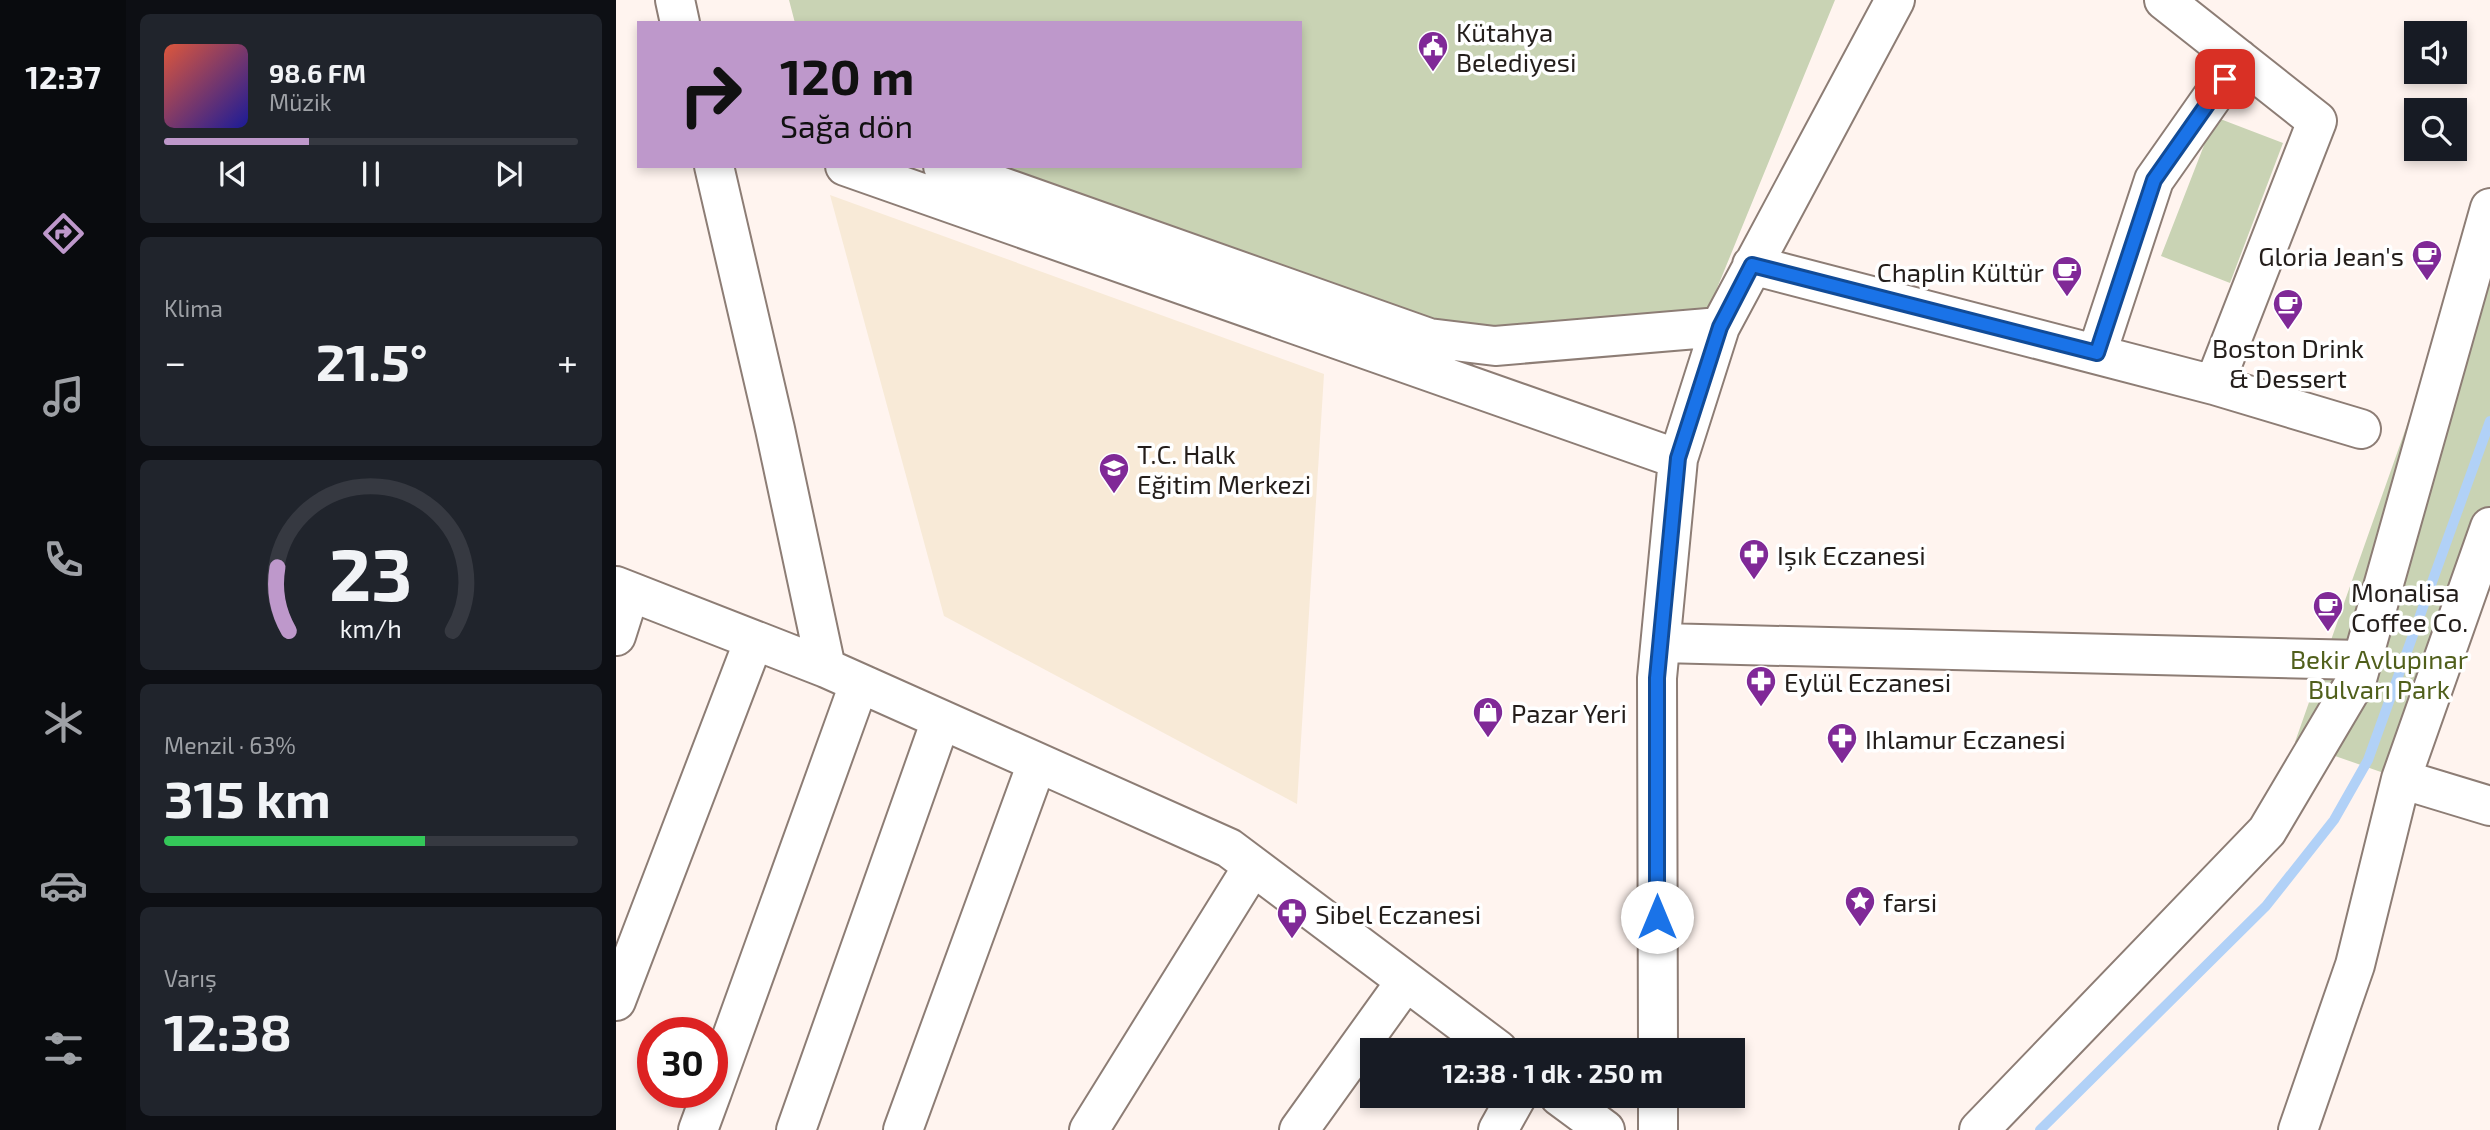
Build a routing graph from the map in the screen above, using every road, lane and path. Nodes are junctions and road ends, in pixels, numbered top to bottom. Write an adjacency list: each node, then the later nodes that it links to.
1 (675, 0): 4 (street)
2 (1895, 0): 10 (street)
3 (2164, 0): 5 (street)
4 (680, 21)
5 (2239, 59): 12 (street); 13 (street)
6 (714, 168): 22 (street)
7 (851, 168): 15 (street)
8 (949, 168): 11 (street)
9 (2490, 208): 21 (street)
10 (1752, 265): 11 (street); 12 (street)
11 (1720, 327): 15 (street)
12 (2097, 353): 13 (street)
13 (2214, 385): 14 (street)
14 (2361, 429)
15 (1678, 458): 20 (street)
16 (2490, 527): 25 (street)
17 (623, 589): 18 (street); 19 (street)
18 (616, 636)
19 (754, 640): 22 (street); 29 (street)
20 (1661, 643): 21 (street); 31 (street)
21 (2362, 660): 45 (street)
22 (843, 676): 23 (street); 32 (street)
23 (941, 720): 24 (street); 38 (street)
24 (1037, 763): 27 (street); 39 (street)
25 (2401, 779): 26 (street); 46 (street)
26 (2490, 806)
27 (1252, 866): 28 (street); 40 (street)
28 (1406, 981): 30 (street); 41 (street)
29 (616, 1001)
30 (1482, 1038)
31 (1658, 1038)
32 (728, 1041)
33 (706, 1108): 37 (street)
34 (1510, 1108): 42 (street)
35 (1575, 1108): 43 (street)
36 (1658, 1108): 44 (street)
37 (698, 1130)
38 (796, 1130)
39 (903, 1130)
40 (1089, 1130)
41 (1299, 1130)
42 (1498, 1130)
43 (1605, 1130)
44 (1658, 1130)
45 (1979, 1130)
46 (2298, 1130)

